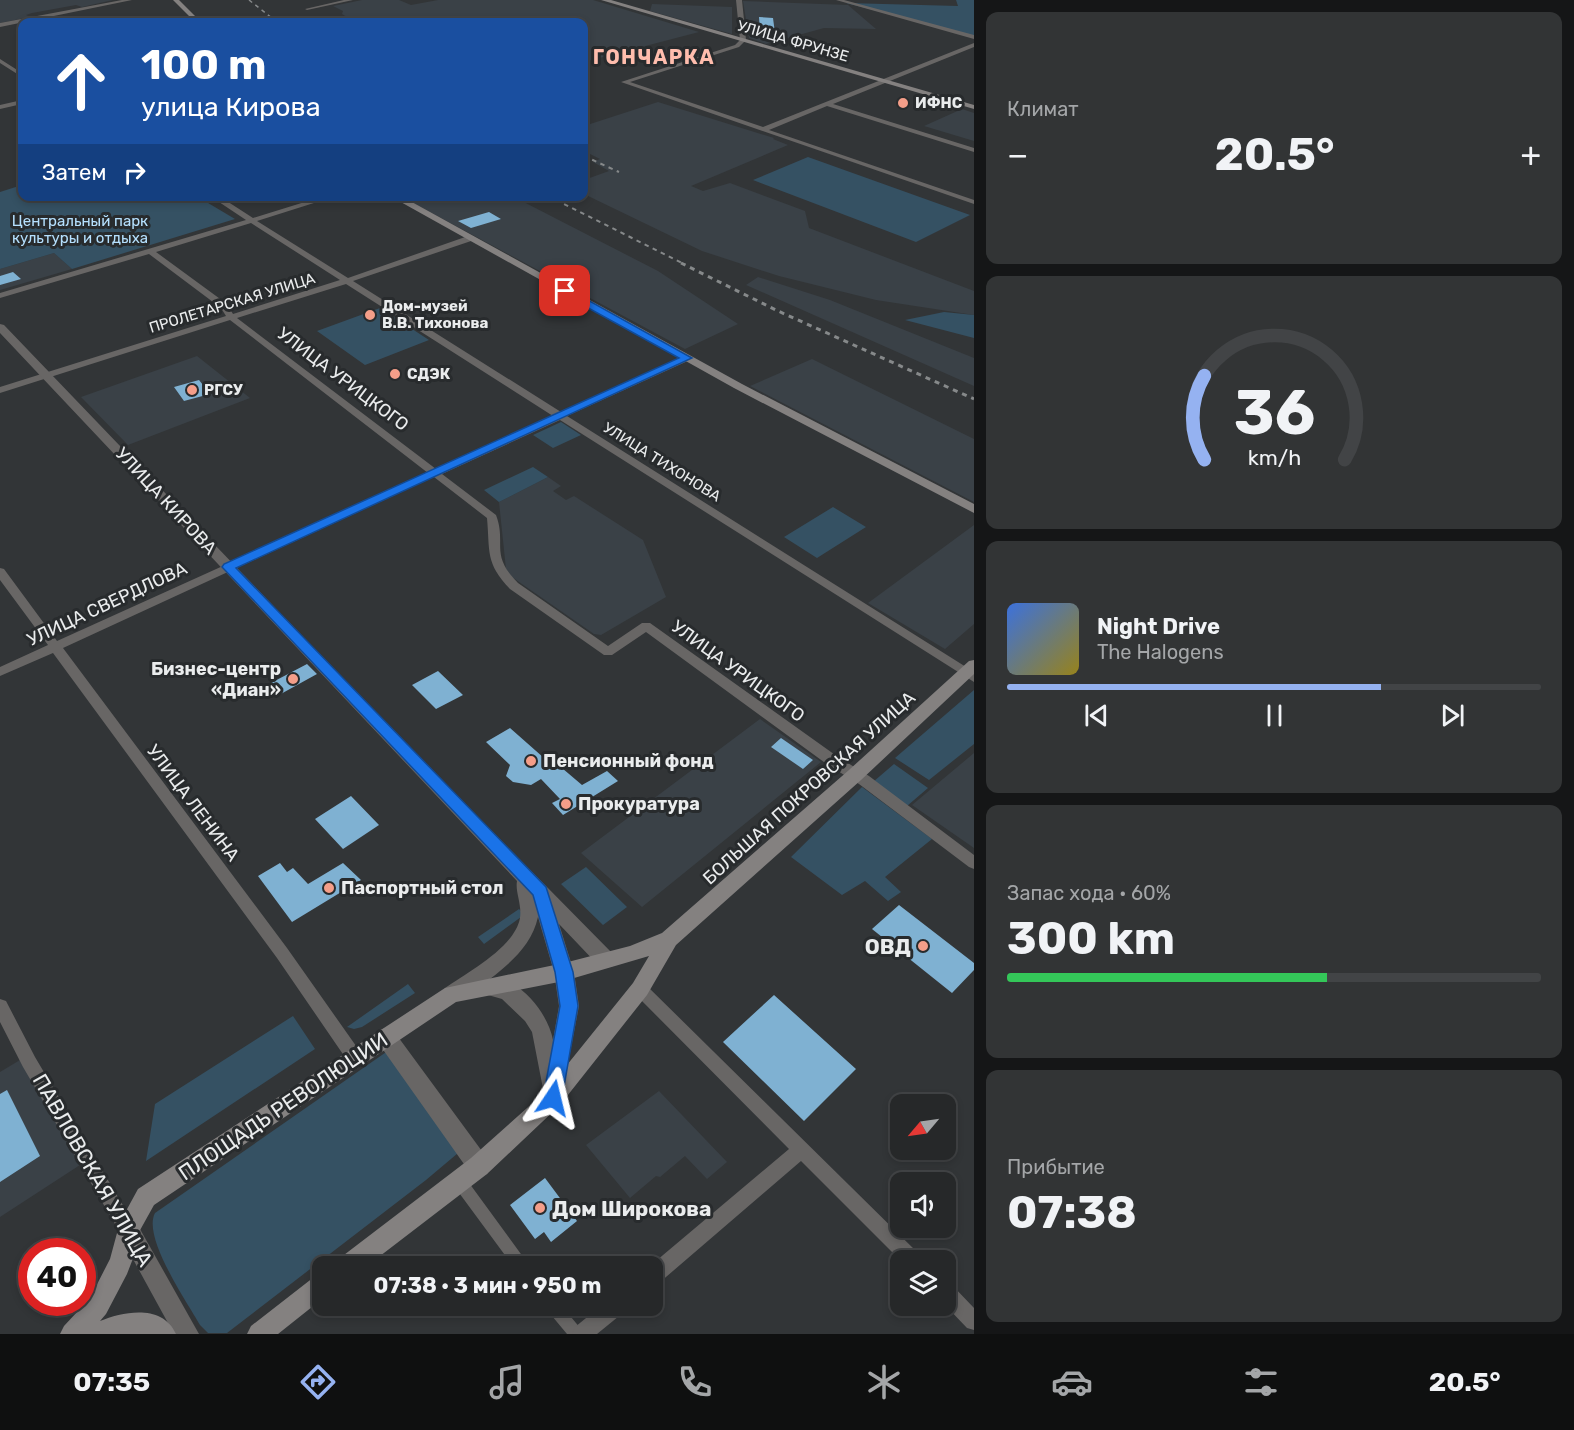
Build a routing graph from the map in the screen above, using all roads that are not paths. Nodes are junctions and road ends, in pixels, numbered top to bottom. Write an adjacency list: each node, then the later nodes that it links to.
1 (130, 0): 8 (street)
2 (176, 0): 11 (main road)
3 (351, 0): 7 (street)
4 (604, 0): 15 (main road, УЛИЦА ФРУНЗЕ)
5 (739, 0): 15 (street)
6 (838, 0): 14 (street)
7 (307, 9)
8 (56, 14): 9 (street); 10 (street)
9 (36, 18)
10 (62, 18)
11 (193, 18)
12 (18, 21): 13 (street)
13 (0, 25)
14 (974, 37)
15 (743, 40): 19 (main road, УЛИЦА ФРУНЗЕ); 24 (street)
16 (974, 45): 19 (street)
17 (0, 61): 18 (street)
18 (18, 72)
19 (886, 82): 21 (street); 23 (main road, УЛИЦА ФРУНЗЕ)
20 (18, 103): 22 (street)
21 (827, 104): 24 (street); 25 (street)
22 (0, 107)
23 (974, 107)
24 (762, 130): 29 (street)
25 (974, 150)
26 (221, 201): 30 (street, УЛИЦА ТИХОНОВА)
27 (317, 201): 30 (street)
28 (403, 201): 31 (main road)
29 (974, 202)
30 (251, 221): 32 (street); 33 (street, УЛИЦА ТИХОНОВА)
31 (471, 238): 33 (street, ПРОЛЕТАРСКАЯ УЛИЦА); 37 (main road)
32 (150, 251): 34 (street); 35 (street, УЛИЦА УРИЦКОГО)
33 (346, 281): 35 (street, ПРОЛЕТАРСКАЯ УЛИЦА); 40 (street, УЛИЦА ТИХОНОВА)
34 (0, 296)
35 (231, 317): 38 (street, ПРОЛЕТАРСКАЯ УЛИЦА); 41 (street, УЛИЦА УРИЦКОГО)
36 (0, 327): 38 (street, УЛИЦА КИРОВА)
37 (687, 358): 40 (street, УЛИЦА СВЕРДЛОВА); 42 (main road)
38 (48, 375): 39 (street, ПРОЛЕТАРСКАЯ УЛИЦА); 43 (street, УЛИЦА КИРОВА)
39 (0, 390)
40 (561, 417): 41 (street, УЛИЦА СВЕРДЛОВА); 47 (street, УЛИЦА ТИХОНОВА)
41 (438, 473): 43 (street, УЛИЦА СВЕРДЛОВА); 48 (street, УЛИЦА УРИЦКОГО)
42 (974, 510)
43 (228, 567): 45 (street, УЛИЦА СВЕРДЛОВА); 50 (street, УЛИЦА КИРОВА)
44 (0, 572): 45 (street, УЛИЦА ЛЕНИНА)
45 (54, 646): 46 (street, УЛИЦА СВЕРДЛОВА); 60 (street, УЛИЦА ЛЕНИНА)
46 (0, 672)
47 (971, 672): 48 (main road, БОЛЬШАЯ ПОКРОВСКАЯ УЛИЦА)
48 (855, 775): 49 (street, УЛИЦА УРИЦКОГО); 52 (main road, БОЛЬШАЯ ПОКРОВСКАЯ УЛИЦА)
49 (974, 863)
50 (519, 869): 51 (street, УЛИЦА КИРОВА); 57 (street, ПЛОЩАДЬ РЕВОЛЮЦИИ)
51 (540, 892): 53 (street, УЛИЦА КИРОВА); 54 (street)
52 (669, 939): 53 (main road, ПЛОЩАДЬ РЕВОЛЮЦИИ); 56 (main road)
53 (606, 960): 54 (main road, ПЛОЩАДЬ РЕВОЛЮЦИИ)
54 (564, 972): 55 (main road, ПЛОЩАДЬ РЕВОЛЮЦИИ); 61 (street)
55 (489, 987): 57 (main road, ПЛОЩАДЬ РЕВОЛЮЦИИ); 61 (street)
56 (640, 989): 61 (main road); 62 (street)
57 (452, 994): 59 (main road, ПЛОЩАДЬ РЕВОЛЮЦИИ)
58 (0, 1006): 65 (street, ПАВЛОВСКАЯ УЛИЦА)
59 (386, 1037): 60 (main road, ПЛОЩАДЬ РЕВОЛЮЦИИ); 63 (street)
60 (355, 1058): 65 (main road, ПЛОЩАДЬ РЕВОЛЮЦИИ)
61 (553, 1098): 63 (main road)
62 (802, 1149): 66 (street); 69 (street)
63 (479, 1166): 64 (main road)
64 (459, 1181): 67 (main road); 68 (street)
65 (128, 1230): 75 (main road, ПЛОЩАДЬ РЕВОЛЮЦИИ); 78 (street, ПАВЛОВСКАЯ УЛИЦА)
66 (903, 1250)
67 (361, 1256)
68 (514, 1256)
69 (663, 1267)
70 (312, 1293): 79 (main road)
71 (956, 1303): 74 (street)
72 (561, 1316): 80 (street)
73 (604, 1316): 81 (street)
74 (974, 1321)
75 (72, 1334)
76 (98, 1334): 77 (main road)
77 (164, 1334)
78 (187, 1334)
79 (259, 1334)
80 (576, 1334)
81 (582, 1334)

